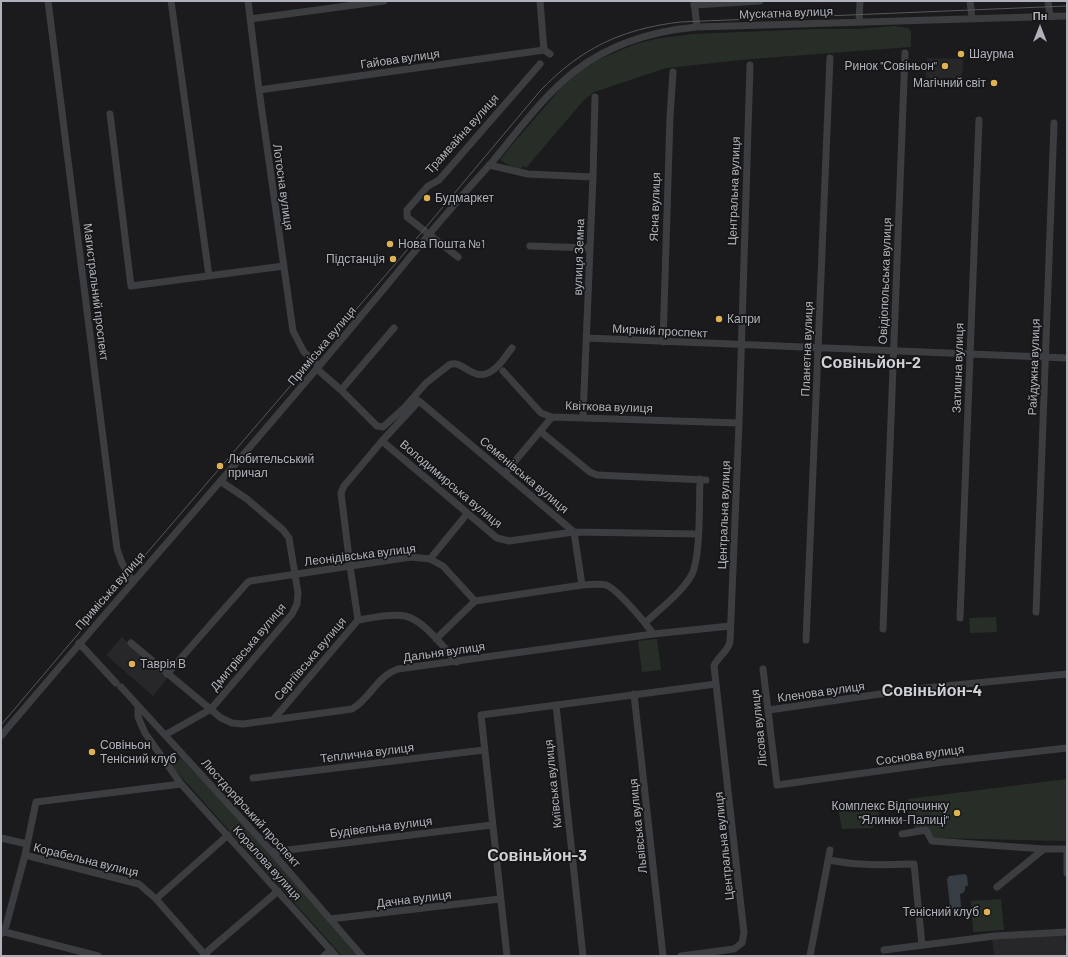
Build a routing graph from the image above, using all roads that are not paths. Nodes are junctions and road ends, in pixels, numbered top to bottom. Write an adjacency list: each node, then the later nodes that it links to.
1 (48, 1): 62 (street, Магистральний проспект)
2 (171, 1): 34 (street)
3 (248, 1): 14 (street, Лотосна вулиця)
4 (384, 1): 14 (street)
5 (540, 1): 22 (street, Гайова вулиця)
6 (760, 1): 10 (street)
7 (860, 1): 15 (street)
8 (970, 1): 13 (street)
9 (1048, 1): 11 (street)
10 (694, 3): 16 (street)
11 (1050, 16): 12 (street, Мускатна вулиця); 13 (street, Мускатна вулиця)
12 (1067, 16)
13 (972, 18): 15 (street, Мускатна вулиця)
14 (250, 19): 22 (street, Лотосна вулиця)
15 (859, 22): 16 (street, Мускатна вулиця)
16 (697, 27): 27 (street, Приміська вулиця)
17 (905, 53): 41 (street, Овідіопольська вулиця)
18 (830, 58): 40 (street, Планетна вулиця)
19 (540, 64): 29 (street, Трамвайна вулиця)
20 (750, 65): 38 (street, Центральна вулиця)
21 (674, 72): 37 (street, Ясна вулиця)
22 (259, 90): 33 (street, Лотосна вулиця)
23 (595, 97): 28 (street, вулиця Земна)
24 (110, 114): 34 (street)
25 (979, 120): 42 (street, Затишна вулиця)
26 (1054, 123): 43 (street, Райдужна вулиця)
27 (489, 165): 28 (street); 29 (street, Приміська вулиця)
28 (593, 176): 31 (street, вулиця Земна)
29 (429, 235): 32 (street); 45 (street, Приміська вулиця)
30 (530, 246): 31 (street)
31 (590, 248): 36 (street, вулиця Земна)
32 (458, 257)
33 (284, 266): 34 (street); 45 (street, Лотосна вулиця)
34 (209, 276)
35 (394, 328): 47 (street)
36 (587, 338): 37 (street, Мирний проспект); 50 (street, вулиця Земна)
37 (663, 342): 38 (street, Мирний проспект)
38 (740, 346): 40 (street, Мирний проспект); 51 (street, Центральна вулиця)
39 (512, 348): 47 (street, Лотосна вулиця)
40 (818, 348): 41 (street, Мирний проспект); 73 (street, Планетна вулиця)
41 (894, 351): 42 (street, Мирний проспект); 70 (street, Овідіопольська вулиця)
42 (970, 353): 43 (street, Мирний проспект); 66 (street, Затишна вулиця)
43 (1046, 357): 44 (street, Мирний проспект); 65 (street, Райдужна вулиця)
44 (1067, 358)
45 (318, 368): 47 (street, Лотосна вулиця); 55 (street, Приміська вулиця)
46 (502, 370): 49 (street)
47 (341, 390)
48 (419, 401): 53 (street, Сергіївська вулиця); 54 (street, Семенівська вулиця)
49 (552, 417): 50 (street, Квіткова вулиця); 52 (street, Квіткова вулиця)
50 (583, 417): 51 (street, Квіткова вулиця)
51 (739, 422): 69 (street, Центральна вулиця)
52 (541, 432): 54 (street, Квіткова вулиця); 58 (street)
53 (382, 441): 56 (street, Володимирська вулиця); 60 (street, Сергіївська вулиця)
54 (505, 473): 57 (street, Семенівська вулиця)
55 (220, 481): 61 (street, Дмитрівська вулиця); 62 (street, Приміська вулиця)
56 (467, 514): 57 (street, Володимирська вулиця); 59 (street)
57 (574, 532): 58 (street, Володимирська вулиця); 63 (street)
58 (698, 534): 68 (street)
59 (430, 559): 60 (street, Леонідівська вулиця); 64 (street, Леонідівська вулиця)
60 (350, 566): 61 (street, Леонідівська вулиця); 67 (street, Сергіївська вулиця)
61 (295, 574): 78 (street, Леонідівська вулиця); 84 (street, Дмитрівська вулиця)
62 (133, 582): 74 (street, Приміська вулиця)
63 (582, 585): 64 (street); 68 (street)
64 (475, 602): 72 (street)
65 (1036, 612)
66 (960, 618)
67 (358, 620): 72 (street); 86 (street, Сергіївська вулиця)
68 (646, 622): 71 (street)
69 (730, 626): 71 (street, Дальня вулиця); 80 (street, Центральна вулиця)
70 (883, 629)
71 (653, 634): 76 (street, Дальня вулиця)
72 (436, 639): 76 (street)
73 (806, 640)
74 (79, 643): 83 (street, Люстдорфський проспект); 88 (street, Приміська вулиця)
75 (131, 643): 78 (street, Дальня вулиця)
76 (457, 662): 86 (street, Дальня вулиця)
77 (763, 669): 85 (street, Лісова вулиця)
78 (167, 674): 84 (street, Дальня вулиця)
79 (1067, 674): 85 (street, Кленова вулиця)
80 (716, 684): 81 (street); 117 (street, Центральна вулиця)
81 (634, 694): 82 (street); 124 (street, Львівська вулиця)
82 (556, 705): 90 (street); 123 (street, Київська вулиця)
83 (138, 707): 87 (street, Люстдорфський проспект); 92 (street, Коралова вулиця)
84 (211, 709): 86 (street, Дальня вулиця); 87 (street, Дмитрівська вулиця)
85 (769, 710): 93 (street, Лісова вулиця)
86 (273, 720)
87 (165, 735): 102 (street, Люстдорфський проспект)
88 (1, 736)
89 (1067, 748): 93 (street, Соснова вулиця)
90 (484, 750): 91 (street, Теплична вулиця); 94 (street)
91 (253, 778)
92 (181, 784): 96 (street, Коралова вулиця); 98 (street)
93 (776, 785)
94 (492, 825): 102 (street, Будівельна вулиця); 109 (street)
95 (902, 834): 99 (street)
96 (228, 835): 107 (street, Коралова вулиця); 108 (street)
97 (1, 838): 98 (street)
98 (27, 844): 103 (street)
99 (1044, 849): 101 (street); 106 (street)
100 (830, 850): 104 (street)
101 (1067, 850): 105 (street)
102 (272, 852): 110 (street, Люстдорфський проспект)
103 (25, 856): 108 (street, Корабельна вулиця); 111 (street)
104 (828, 860): 114 (street); 126 (street)
105 (1067, 873)
106 (997, 887)
107 (278, 891): 116 (street, Коралова вулиця); 119 (street)
108 (156, 899): 119 (street, Корабельна вулиця)
109 (500, 899): 110 (street, Дачна вулиця); 122 (street)
110 (330, 920): 121 (street, Люстдорфський проспект)
111 (2, 932): 118 (street)
112 (1067, 932): 113 (street); 114 (street)
113 (1067, 936)
114 (922, 945): 115 (street)
115 (884, 950)
116 (333, 953): 120 (street)
117 (729, 953): 125 (street)
118 (93, 955)
119 (206, 956)
120 (324, 956)
121 (362, 956)
122 (507, 956)
123 (583, 956)
124 (664, 956)
125 (681, 956)
126 (810, 956)

